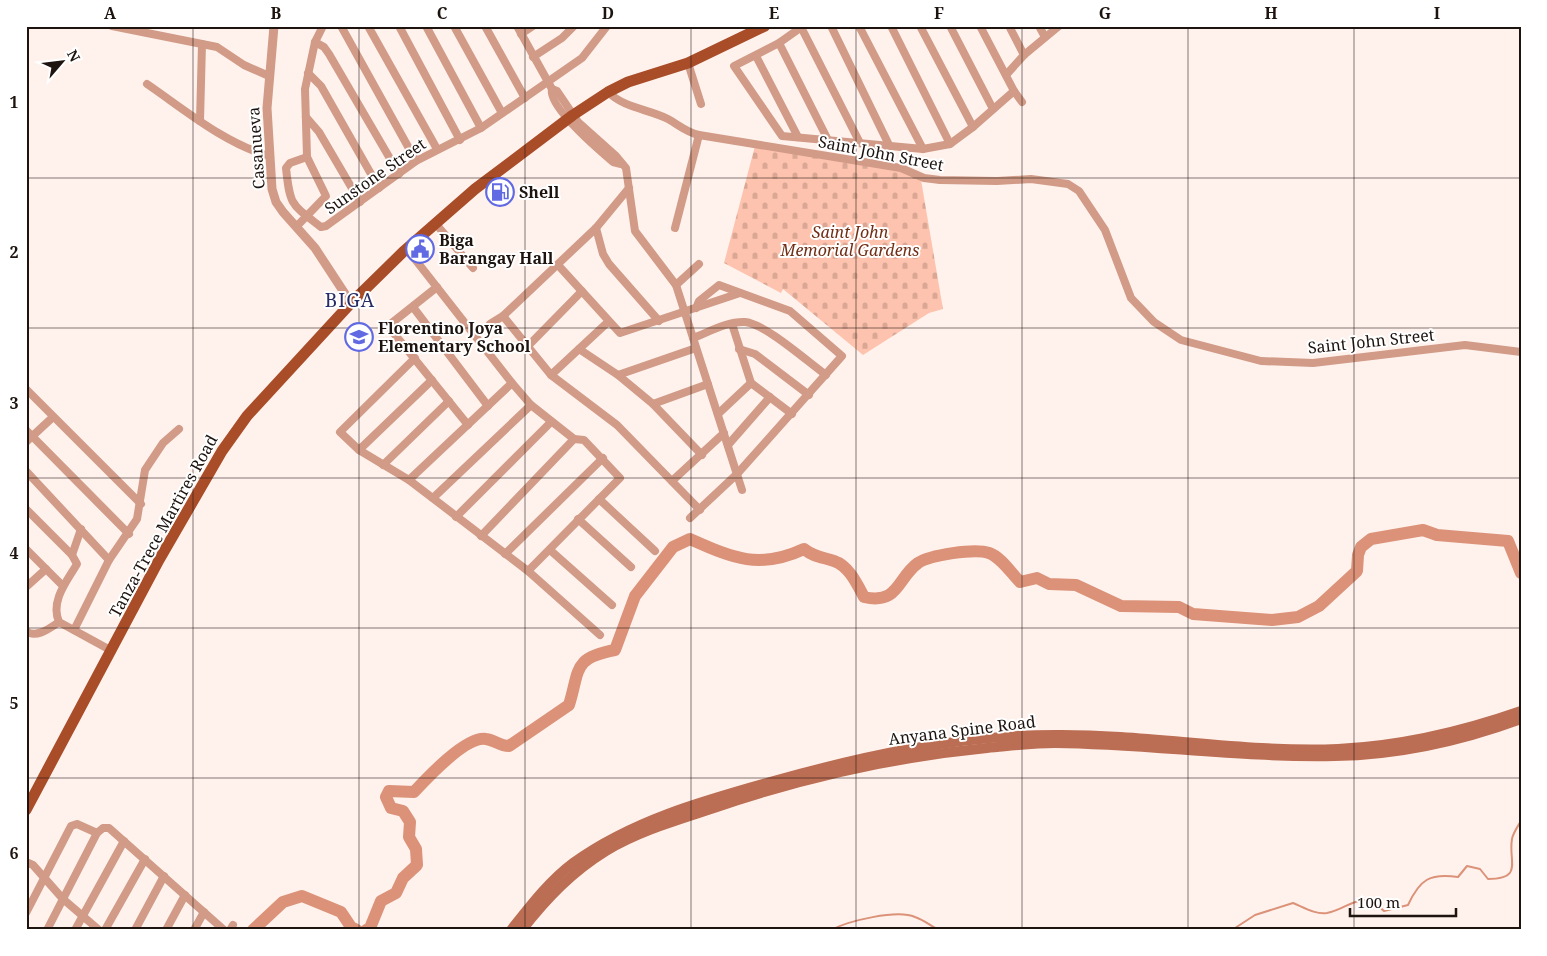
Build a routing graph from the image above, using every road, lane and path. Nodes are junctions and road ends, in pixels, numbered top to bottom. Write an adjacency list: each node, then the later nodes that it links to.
1 (112, 26): 29 (street)
2 (274, 26): 35 (street, Casanueva)
3 (323, 26): 27 (street)
4 (341, 26): 62 (street)
5 (368, 26): 58 (street)
6 (399, 26): 53 (street)
7 (426, 26): 50 (street)
8 (454, 26): 45 (street)
9 (484, 26): 41 (street)
10 (517, 26): 25 (street)
11 (533, 26): 25 (street)
12 (574, 26): 32 (street)
13 (607, 26): 38 (street, Sunstone Street)
14 (765, 26): 33 (main road, Tanza-Trece Martires Road)
15 (831, 26): 57 (street)
16 (859, 26): 59 (street)
17 (891, 26): 56 (street)
18 (920, 26): 49 (street)
19 (950, 26): 44 (street)
20 (980, 26): 36 (street)
21 (1009, 26): 30 (street)
22 (1040, 26): 26 (street)
23 (1060, 26): 26 (street)
24 (802, 27): 28 (street); 55 (street)
25 (521, 34): 32 (street)
26 (1045, 37): 30 (street)
27 (315, 42): 34 (street); 63 (street)
28 (779, 43): 31 (street); 54 (street)
29 (202, 44): 35 (street); 48 (street)
30 (1024, 55): 36 (street)
31 (756, 56): 52 (street); 52 (street)
32 (533, 57): 38 (street)
33 (688, 63): 40 (main road, Tanza-Trece Martires Road); 43 (street)
34 (308, 73): 47 (street); 64 (street)
35 (269, 76): 60 (street, Casanueva)
36 (1006, 76): 39 (street)
37 (148, 84): 48 (street)
38 (550, 86): 41 (street, Sunstone Street); 46 (street)
39 (1014, 91): 42 (street); 44 (street)
40 (608, 92): 46 (main road, Tanza-Trece Martires Road); 51 (street, Saint John Street)
41 (525, 98): 45 (street, Sunstone Street)
42 (1022, 102)
43 (701, 104)
44 (993, 109): 49 (street)
45 (502, 113): 50 (street, Sunstone Street)
46 (570, 116): 65 (street); 68 (main road, Tanza-Trece Martires Road)
47 (306, 118): 61 (street); 66 (street)
48 (200, 121): 60 (street)
49 (973, 127): 56 (street)
50 (481, 128): 53 (street, Sunstone Street)
51 (699, 135): 71 (street); 94 (street, Saint John Street)
52 (798, 137): 54 (street)
53 (460, 140): 58 (street, Sunstone Street)
54 (828, 140): 55 (street)
55 (860, 143): 57 (street)
56 (950, 144): 59 (street)
57 (889, 145): 59 (street)
58 (437, 149): 62 (street, Sunstone Street)
59 (923, 149)
60 (269, 156): 69 (street, Casanueva)
61 (307, 157): 67 (street); 67 (street)
62 (416, 162): 63 (street, Sunstone Street)
63 (399, 174): 64 (street, Sunstone Street)
64 (379, 188): 66 (street, Sunstone Street)
65 (629, 188): 70 (street); 76 (street)
66 (360, 202): 67 (street, Sunstone Street)
67 (307, 216): 69 (street)
68 (436, 224): 72 (main road, Tanza-Trece Martires Road); 75 (street)
69 (297, 226): 80 (street, Casanueva)
70 (596, 228): 74 (street); 85 (street)
71 (675, 228)
72 (405, 250): 77 (street); 80 (main road, Tanza-Trece Martires Road)
73 (699, 264): 76 (street)
74 (558, 265): 78 (street); 84 (street)
75 (473, 268)
76 (676, 285): 83 (street)
77 (437, 288): 81 (street); 100 (street)
78 (582, 291): 86 (street); 90 (street)
79 (740, 293): 82 (street); 82 (street); 98 (street)
80 (351, 303): 158 (main road, Tanza-Trece Martires Road)
81 (413, 307): 95 (street); 109 (street)
82 (696, 308): 83 (street)
83 (686, 312): 85 (street); 89 (street)
84 (502, 316): 87 (street); 90 (street)
85 (659, 321): 86 (street)
86 (608, 322): 92 (street)
87 (490, 324)
88 (732, 324): 89 (street); 93 (street); 98 (street)
89 (693, 338): 91 (street)
90 (527, 348): 97 (street)
91 (696, 348): 96 (street); 102 (street)
92 (579, 349): 96 (street); 97 (street)
93 (740, 349): 101 (street); 104 (street)
94 (1521, 352)
95 (414, 358): 99 (street); 122 (street)
96 (618, 374): 107 (street)
97 (551, 375): 129 (street)
98 (826, 375): 104 (street)
99 (432, 380): 106 (street); 122 (street)
100 (512, 383): 108 (street); 109 (street)
101 (751, 383): 105 (street); 110 (street)
102 (708, 384): 107 (street); 110 (street)
103 (26, 389): 112 (street)
104 (809, 395): 111 (street)
105 (770, 397): 111 (street); 121 (street)
106 (449, 401): 114 (street); 125 (street)
107 (653, 404): 123 (street)
108 (531, 405): 113 (street); 131 (street)
109 (488, 406): 114 (street)
110 (718, 414): 117 (street)
111 (792, 414): 127 (street)
112 (53, 417): 118 (street); 133 (street)
113 (551, 422): 119 (street); 136 (street)
114 (468, 425): 128 (street)
115 (179, 429): 133 (street)
116 (26, 430): 118 (street)
117 (724, 433): 121 (street); 123 (street)
118 (33, 436): 120 (street); 140 (street)
119 (574, 439): 124 (street); 141 (street)
120 (26, 442)
121 (728, 445): 127 (street)
122 (359, 450): 125 (street)
123 (702, 455): 129 (street)
124 (603, 458): 132 (street); 145 (street)
125 (383, 465): 128 (street)
126 (26, 471): 139 (street)
127 (737, 474): 130 (street); 135 (street)
128 (409, 480): 131 (street)
129 (672, 481): 135 (street)
130 (742, 490)
131 (433, 498): 136 (street)
132 (598, 499): 137 (street); 144 (street)
133 (141, 504): 140 (street)
134 (26, 509): 146 (street)
135 (700, 510): 138 (street)
136 (456, 517): 141 (street)
137 (578, 518): 143 (street); 148 (street)
138 (690, 518)
139 (81, 529): 146 (street); 147 (street)
140 (129, 534): 147 (street)
141 (481, 536): 145 (street)
142 (26, 549): 149 (street)
143 (550, 550): 150 (street); 153 (street)
144 (655, 551)
145 (505, 554): 150 (street)
146 (72, 555): 151 (street)
147 (109, 560): 156 (street)
148 (631, 567)
149 (46, 569): 151 (street); 152 (street)
150 (528, 571): 157 (street)
151 (63, 586): 154 (street)
152 (26, 587)
153 (612, 605)
154 (58, 622): 155 (street); 156 (street)
155 (26, 630)
156 (74, 630): 158 (street)
157 (600, 635)
158 (112, 651): 161 (main road, Tanza-Trece Martires Road)
159 (1521, 712): 183 (main road, Anyana Spine Road)
160 (1521, 719): 184 (main road, Anyana Spine Road)
161 (26, 810)
162 (97, 833): 163 (street); 168 (street); 171 (street)
163 (124, 841): 164 (street); 174 (street)
164 (145, 859): 169 (street); 178 (street)
165 (26, 862): 167 (street)
166 (26, 867): 167 (street)
167 (36, 870): 168 (street)
168 (44, 876): 171 (street); 173 (street)
169 (164, 876): 170 (street); 179 (street)
170 (185, 895): 172 (street); 180 (street)
171 (63, 899): 174 (street); 175 (street)
172 (204, 912): 181 (street); 182 (street)
173 (26, 913)
174 (83, 915): 176 (street); 177 (street)
175 (47, 930)
176 (75, 930)
177 (99, 930)
178 (105, 930)
179 (135, 930)
180 (166, 930)
181 (194, 930)
182 (224, 930)
183 (511, 930)
184 (522, 930)

